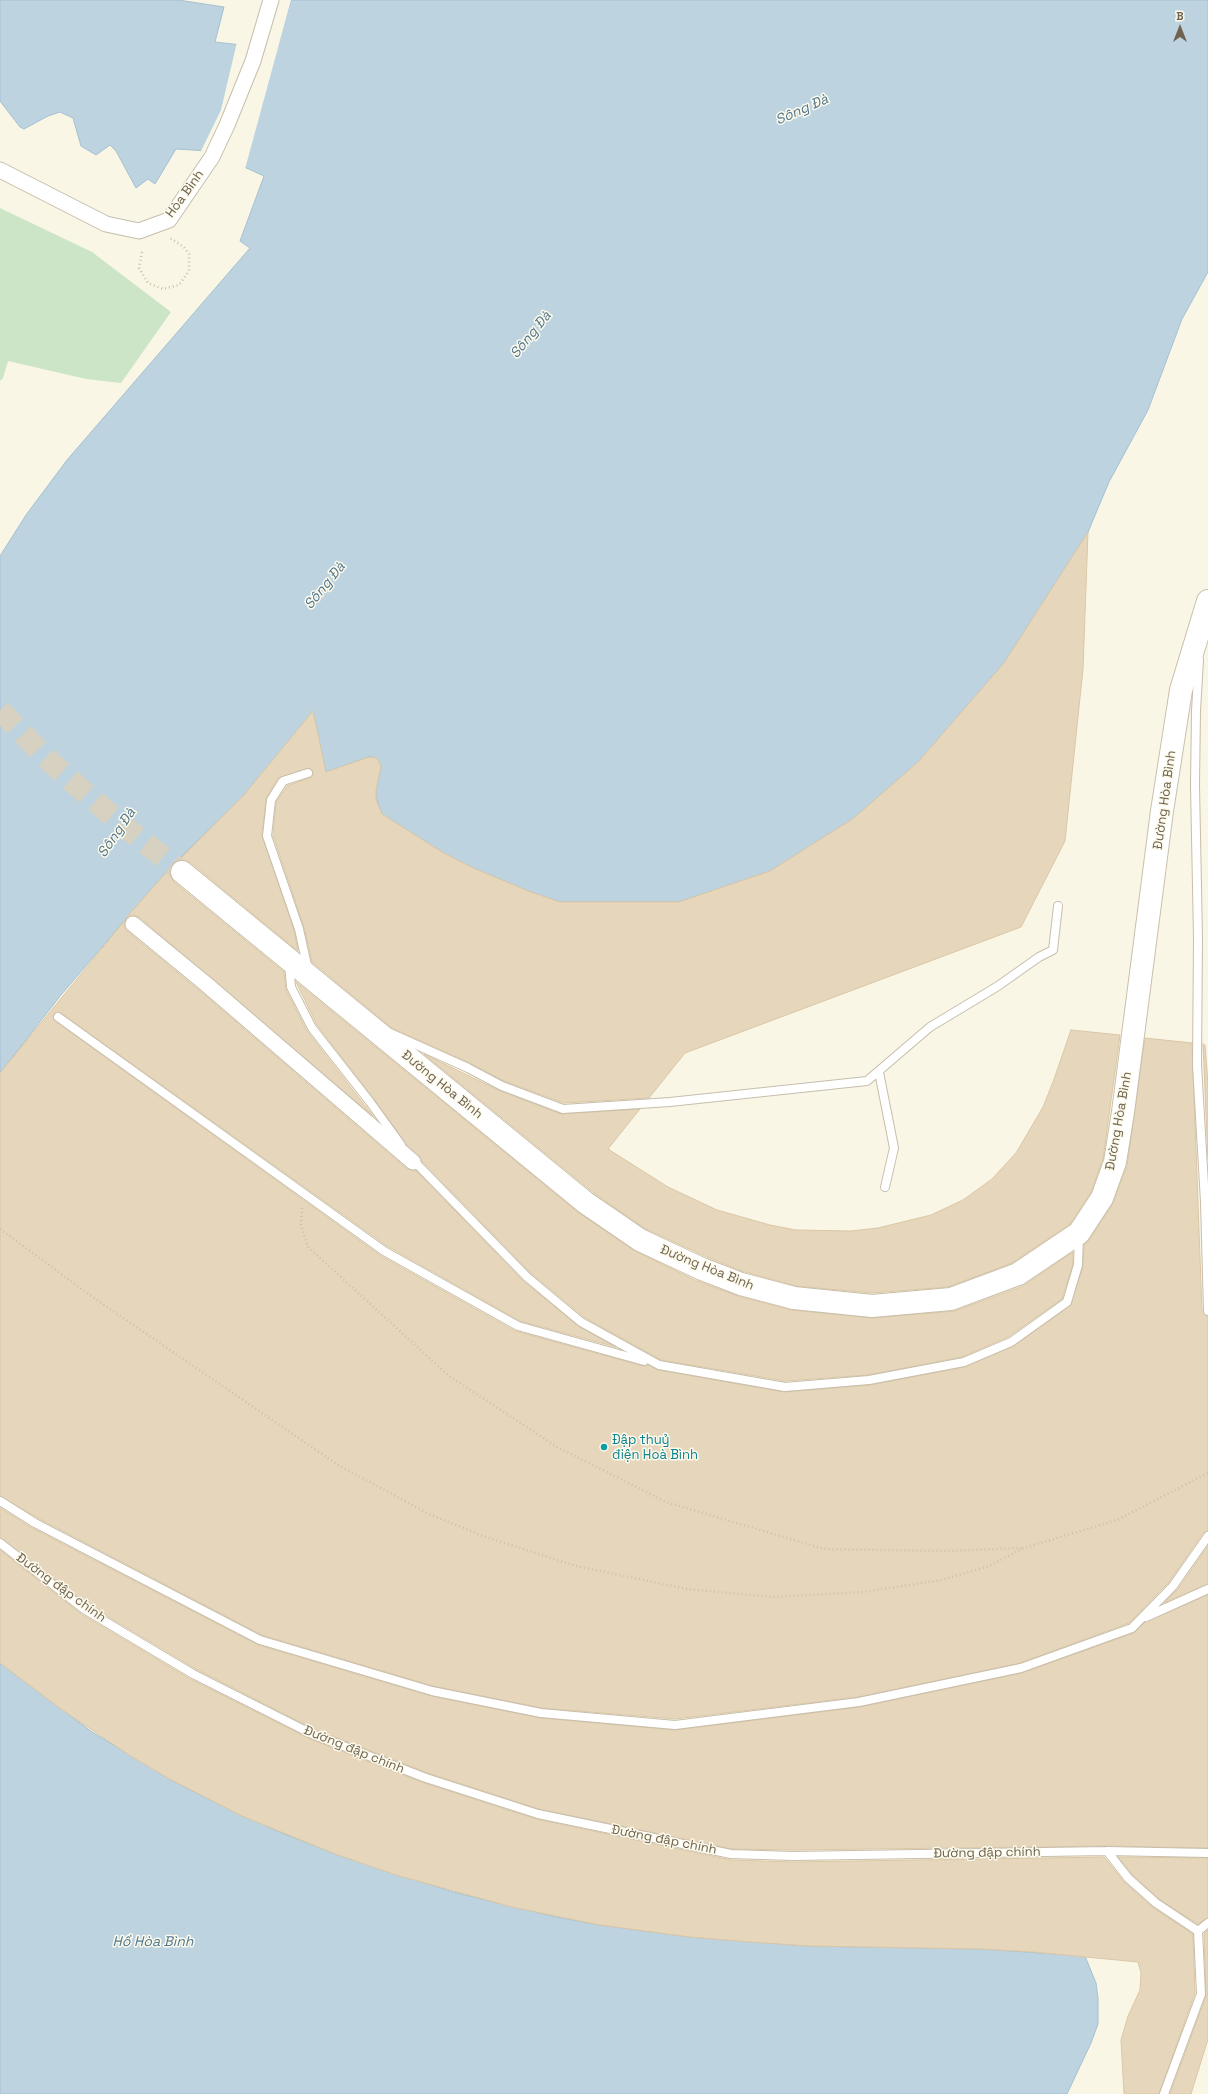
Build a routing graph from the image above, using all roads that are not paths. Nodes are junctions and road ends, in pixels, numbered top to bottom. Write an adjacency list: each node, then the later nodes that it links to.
1 (271, 0): 2 (street, Hòa Bình)
2 (0, 170)
3 (1208, 601): 4 (main road, Đường Hòa Bình)
4 (1201, 628): 16 (main road, Đường Hòa Bình); 17 (lane)
5 (308, 773): 10 (lane)
6 (182, 872): 9 (main road, Đường Hòa Bình)
7 (1058, 906): 13 (lane)
8 (133, 924): 14 (street)
9 (289, 959): 10 (main road, Đường Hòa Bình); 14 (lane)
10 (309, 976): 12 (main road, Đường Hòa Bình)
11 (58, 1017): 18 (lane)
12 (364, 1021): 13 (lane); 16 (main road, Đường Hòa Bình)
13 (879, 1072): 15 (lane)
14 (414, 1162): 18 (lane)
15 (886, 1188)
16 (1079, 1233): 18 (lane)
17 (1208, 1311)
18 (659, 1365)
19 (0, 1501): 23 (lane)
20 (1208, 1536): 23 (lane)
21 (0, 1543): 24 (lane, Đường đập chính)
22 (1208, 1589): 23 (lane)
23 (1141, 1618)
24 (1107, 1851): 25 (lane, Đường đập chính); 27 (lane)
25 (1208, 1852)
26 (1208, 1923): 27 (lane)
27 (1198, 1931): 28 (lane)
28 (1205, 1995): 29 (lane)
29 (1164, 2094)

